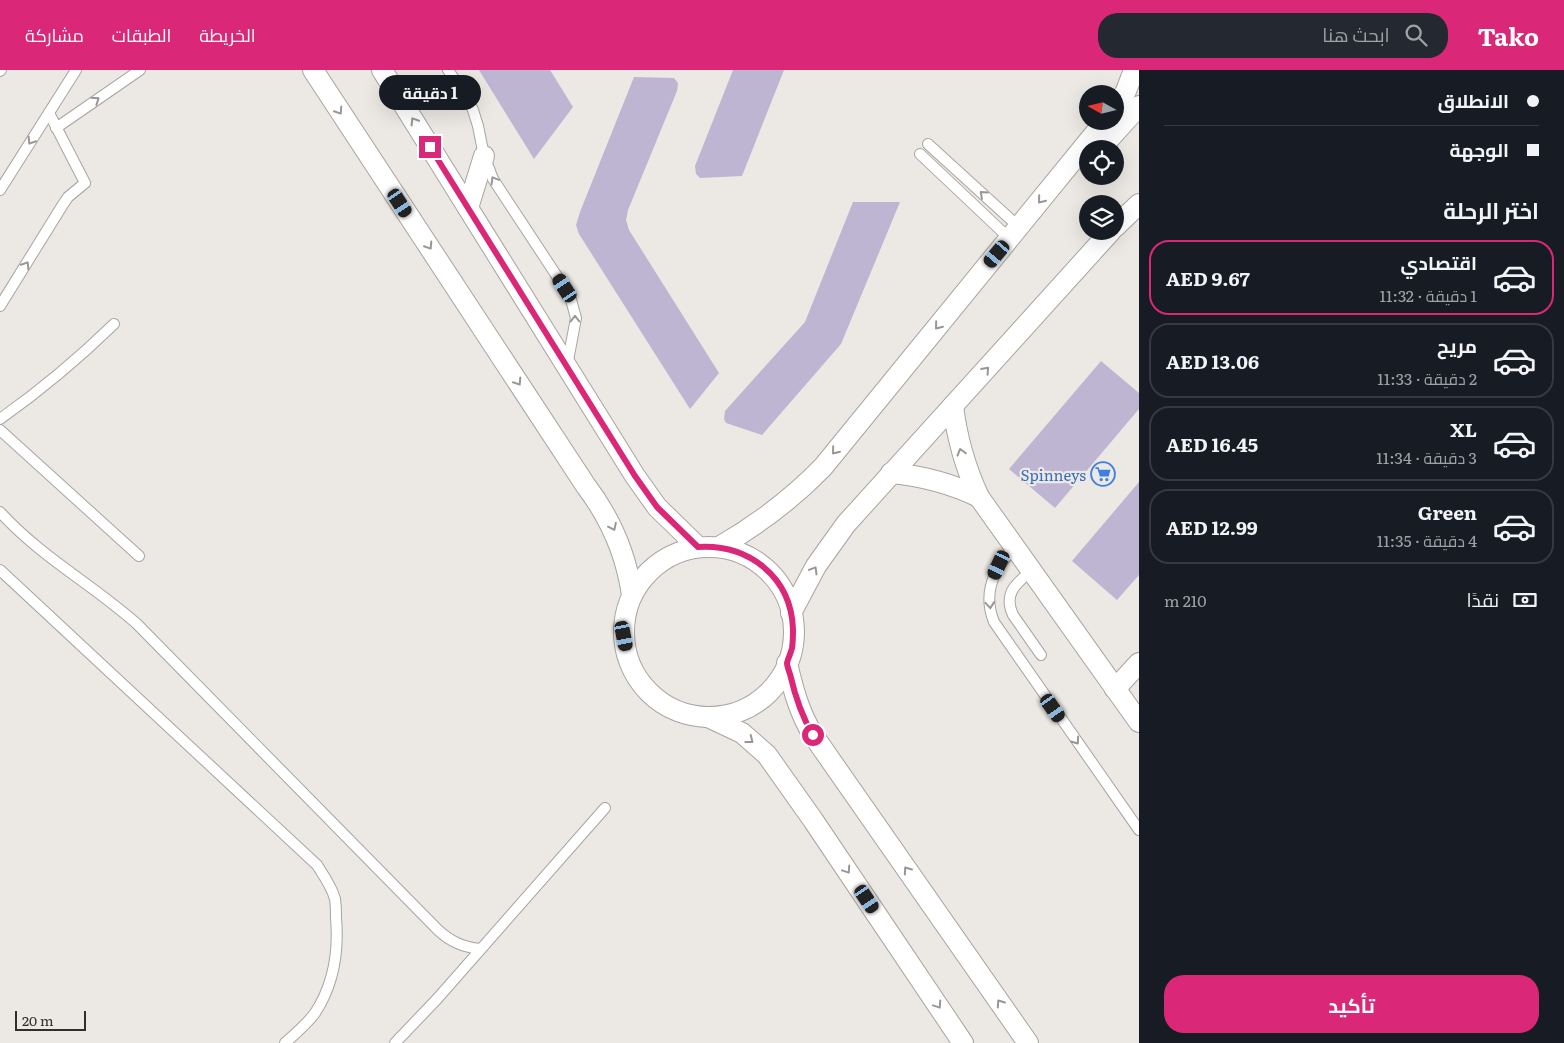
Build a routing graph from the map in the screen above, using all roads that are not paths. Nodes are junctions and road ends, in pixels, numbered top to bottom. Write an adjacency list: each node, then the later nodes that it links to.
1 (76, 70): 9 (lane)
2 (140, 70): 10 (lane, one-way to 2)
3 (313, 70): 39 (street, one-way to 39)
4 (382, 70): 20 (street, one-way to 4)
5 (448, 70): 15 (lane)
6 (1134, 70): 7 (street)
7 (1124, 94)
8 (1139, 106): 12 (street)
9 (49, 113): 10 (lane); 18 (lane, one-way to 18)
10 (56, 128): 24 (lane, one-way to 10)
11 (1098, 130): 17 (street)
12 (1108, 140)
13 (928, 144): 22 (lane, one-way to 13)
14 (920, 154): 22 (lane)
15 (484, 156): 20 (street); 26 (lane, one-way to 15)
16 (1079, 165): 17 (street)
17 (1062, 175): 22 (street, one-way to 22)
18 (0, 190)
19 (1139, 204): 21 (street)
20 (468, 208): 26 (street)
21 (1124, 218)
22 (1014, 233): 34 (street, one-way to 34)
23 (1103, 240): 27 (street, one-way to 23)
24 (0, 306)
25 (114, 324): 28 (lane)
26 (567, 367): 33 (street)
27 (954, 406): 30 (street); 31 (street, one-way to 27)
28 (0, 419)
29 (0, 430): 36 (lane)
30 (891, 473): 31 (street); 40 (street, one-way to 30)
31 (978, 496): 35 (street)
32 (0, 512): 49 (lane)
33 (698, 547): 34 (street); 39 (street)
34 (719, 547): 40 (street)
35 (1015, 547): 38 (street); 48 (lane, one-way to 48)
36 (139, 556)
37 (0, 570): 50 (lane)
38 (1032, 570): 41 (lane); 44 (street)
39 (632, 595): 45 (street)
40 (791, 613): 42 (street)
41 (1041, 655)
42 (787, 663): 45 (street); 53 (street, one-way to 42)
43 (1139, 663): 44 (street)
44 (1115, 689): 46 (street)
45 (708, 717): 52 (street, one-way to 52)
46 (1139, 722)
47 (605, 808): 49 (lane)
48 (1139, 830)
49 (480, 949): 51 (lane)
50 (285, 1043)
51 (395, 1043)
52 (963, 1043)
53 (1028, 1043)

